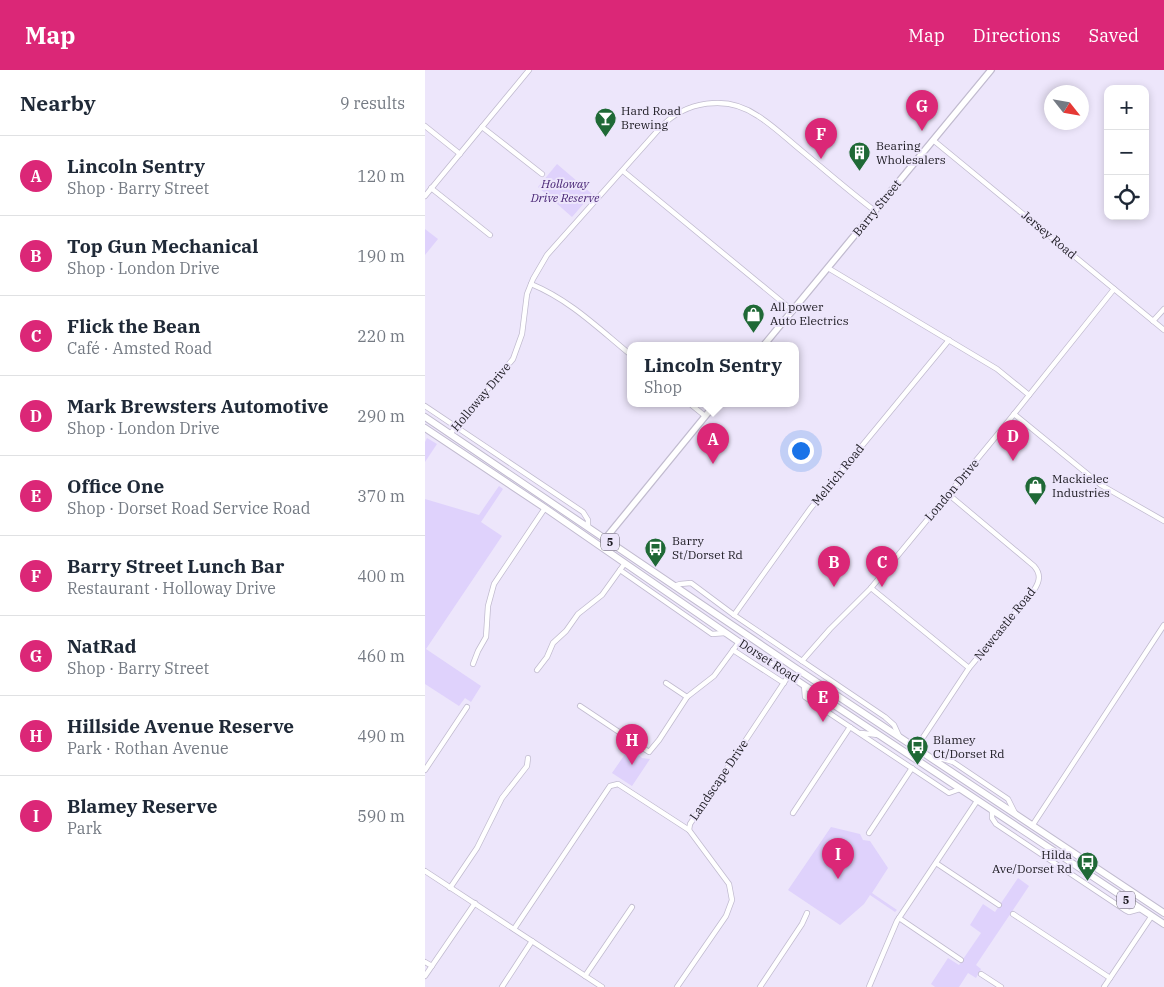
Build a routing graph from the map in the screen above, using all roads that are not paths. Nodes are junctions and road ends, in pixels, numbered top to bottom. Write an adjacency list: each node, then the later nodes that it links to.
1 (529, 70): 4 (street)
2 (991, 70): 5 (main road, Barry Street)
3 (425, 126): 6 (street)
4 (482, 127): 6 (street); 8 (street)
5 (933, 140): 11 (main road, Barry Street); 15 (street, Jersey Road)
6 (460, 154): 9 (street)
7 (623, 171): 11 (street, Holloway Drive); 14 (street, Holloway Drive); 17 (street)
8 (542, 174)
9 (431, 188): 10 (street); 12 (street)
10 (425, 196)
11 (875, 211): 13 (main road, Barry Street)
12 (490, 234)
13 (828, 268): 17 (main road, Barry Street); 20 (street)
14 (531, 284): 22 (street); 30 (street, Holloway Drive)
15 (1114, 289): 18 (street, Jersey Road); 23 (street, London Drive)
16 (1164, 309): 18 (street)
17 (793, 311): 21 (main road, Barry Street)
18 (1153, 321): 19 (street, Jersey Road)
19 (1164, 330)
20 (949, 340): 23 (street); 44 (street, Melrich Road)
21 (767, 342)
22 (627, 352)
23 (1029, 395): 27 (street, London Drive)
24 (425, 406): 30 (street)
25 (694, 407): 28 (street)
26 (713, 407): 28 (main road)
27 (1014, 414): 33 (street, London Drive); 35 (street)
28 (705, 416): 37 (main road)
29 (425, 417): 32 (main road, Dorset Road / 5)
30 (456, 426): 32 (street, Holloway Drive); 36 (street)
31 (425, 428): 34 (main road, Dorset Road / 5)
32 (450, 434): 36 (main road, Dorset Road / 5)
33 (948, 494): 42 (street, London Drive); 52 (street, Newcastle Road)
34 (545, 508): 38 (main road, Dorset Road / 5); 50 (street)
35 (1164, 522)
36 (588, 527): 37 (main road, Dorset Road / 5)
37 (605, 539): 38 (main road); 41 (main road, Dorset Road / 5)
38 (600, 546): 39 (main road, Dorset Road / 5)
39 (625, 563): 40 (street); 43 (main road, Dorset Road / 5)
40 (620, 570): 46 (street); 53 (street)
41 (674, 586): 43 (main road); 44 (street); 51 (main road, Dorset Road / 5)
42 (871, 588): 49 (street, London Drive); 52 (street)
43 (673, 596): 46 (main road, Dorset Road / 5)
44 (733, 615): 49 (street)
45 (1164, 625): 76 (street)
46 (725, 633): 47 (main road, Dorset Road / 5)
47 (739, 642): 48 (street); 54 (main road, Dorset Road / 5)
48 (733, 650): 56 (street); 58 (street)
49 (802, 661): 64 (street)
50 (473, 664)
51 (794, 667): 54 (main road); 64 (main road, Dorset Road / 5)
52 (969, 668): 65 (street, Newcastle Road)
53 (537, 670)
54 (789, 675): 56 (street, Landscape Drive); 57 (main road, Dorset Road / 5)
55 (666, 683): 58 (street)
56 (784, 683): 77 (street, Landscape Drive)
57 (804, 685): 61 (street); 63 (main road, Dorset Road / 5)
58 (687, 697): 59 (street)
59 (580, 706)
60 (467, 707): 69 (street)
61 (850, 726): 62 (street); 74 (street)
62 (861, 733): 63 (street); 68 (street)
63 (879, 735): 70 (main road, Dorset Road / 5)
64 (900, 737): 65 (main road, Dorset Road / 5)
65 (916, 748): 67 (main road, Dorset Road / 5)
66 (528, 758): 84 (street)
67 (933, 759): 71 (main road, Dorset Road / 5); 75 (street)
68 (912, 768): 70 (street); 78 (street)
69 (425, 770)
70 (960, 789): 72 (main road, Dorset Road / 5)
71 (983, 792): 72 (main road); 75 (main road, Dorset Road / 5)
72 (977, 801): 73 (main road, Dorset Road / 5); 80 (street)
73 (992, 810): 79 (main road, Dorset Road / 5); 88 (street)
74 (793, 813)
75 (1015, 814): 76 (main road, Dorset Road / 5)
76 (1032, 826): 79 (main road); 81 (main road, Dorset Road / 5)
77 (689, 830): 96 (street); 110 (street, Landscape Drive)
78 (869, 833)
79 (1027, 834): 83 (main road, Dorset Road / 5)
80 (936, 863): 86 (street); 94 (street)
81 (1089, 863): 83 (main road); 89 (main road, Dorset Road / 5)
82 (425, 872): 84 (street)
83 (1089, 874): 88 (main road, Dorset Road / 5)
84 (450, 888): 85 (street)
85 (475, 902): 96 (street); 100 (street)
86 (999, 905)
87 (633, 907): 103 (street)
88 (1141, 909): 93 (main road, Dorset Road / 5)
89 (1157, 909): 91 (main road, Dorset Road / 5); 93 (main road)
90 (807, 913): 106 (street)
91 (1164, 913)
92 (1013, 914): 104 (street)
93 (1151, 917): 95 (main road, Dorset Road / 5); 104 (street)
94 (899, 918): 98 (street); 111 (street)
95 (1164, 924)
96 (514, 929): 97 (street)
97 (532, 941): 103 (street); 107 (street)
98 (961, 960)
99 (425, 962): 100 (street)
100 (432, 966): 102 (street)
101 (981, 974): 112 (street)
102 (425, 976)
103 (585, 976): 105 (street)
104 (1109, 978): 113 (street)
105 (593, 981): 108 (street); 109 (street)
106 (762, 986)
107 (502, 987)
108 (589, 987)
109 (602, 987)
110 (677, 987)
111 (869, 987)
112 (1001, 987)
113 (1104, 987)

